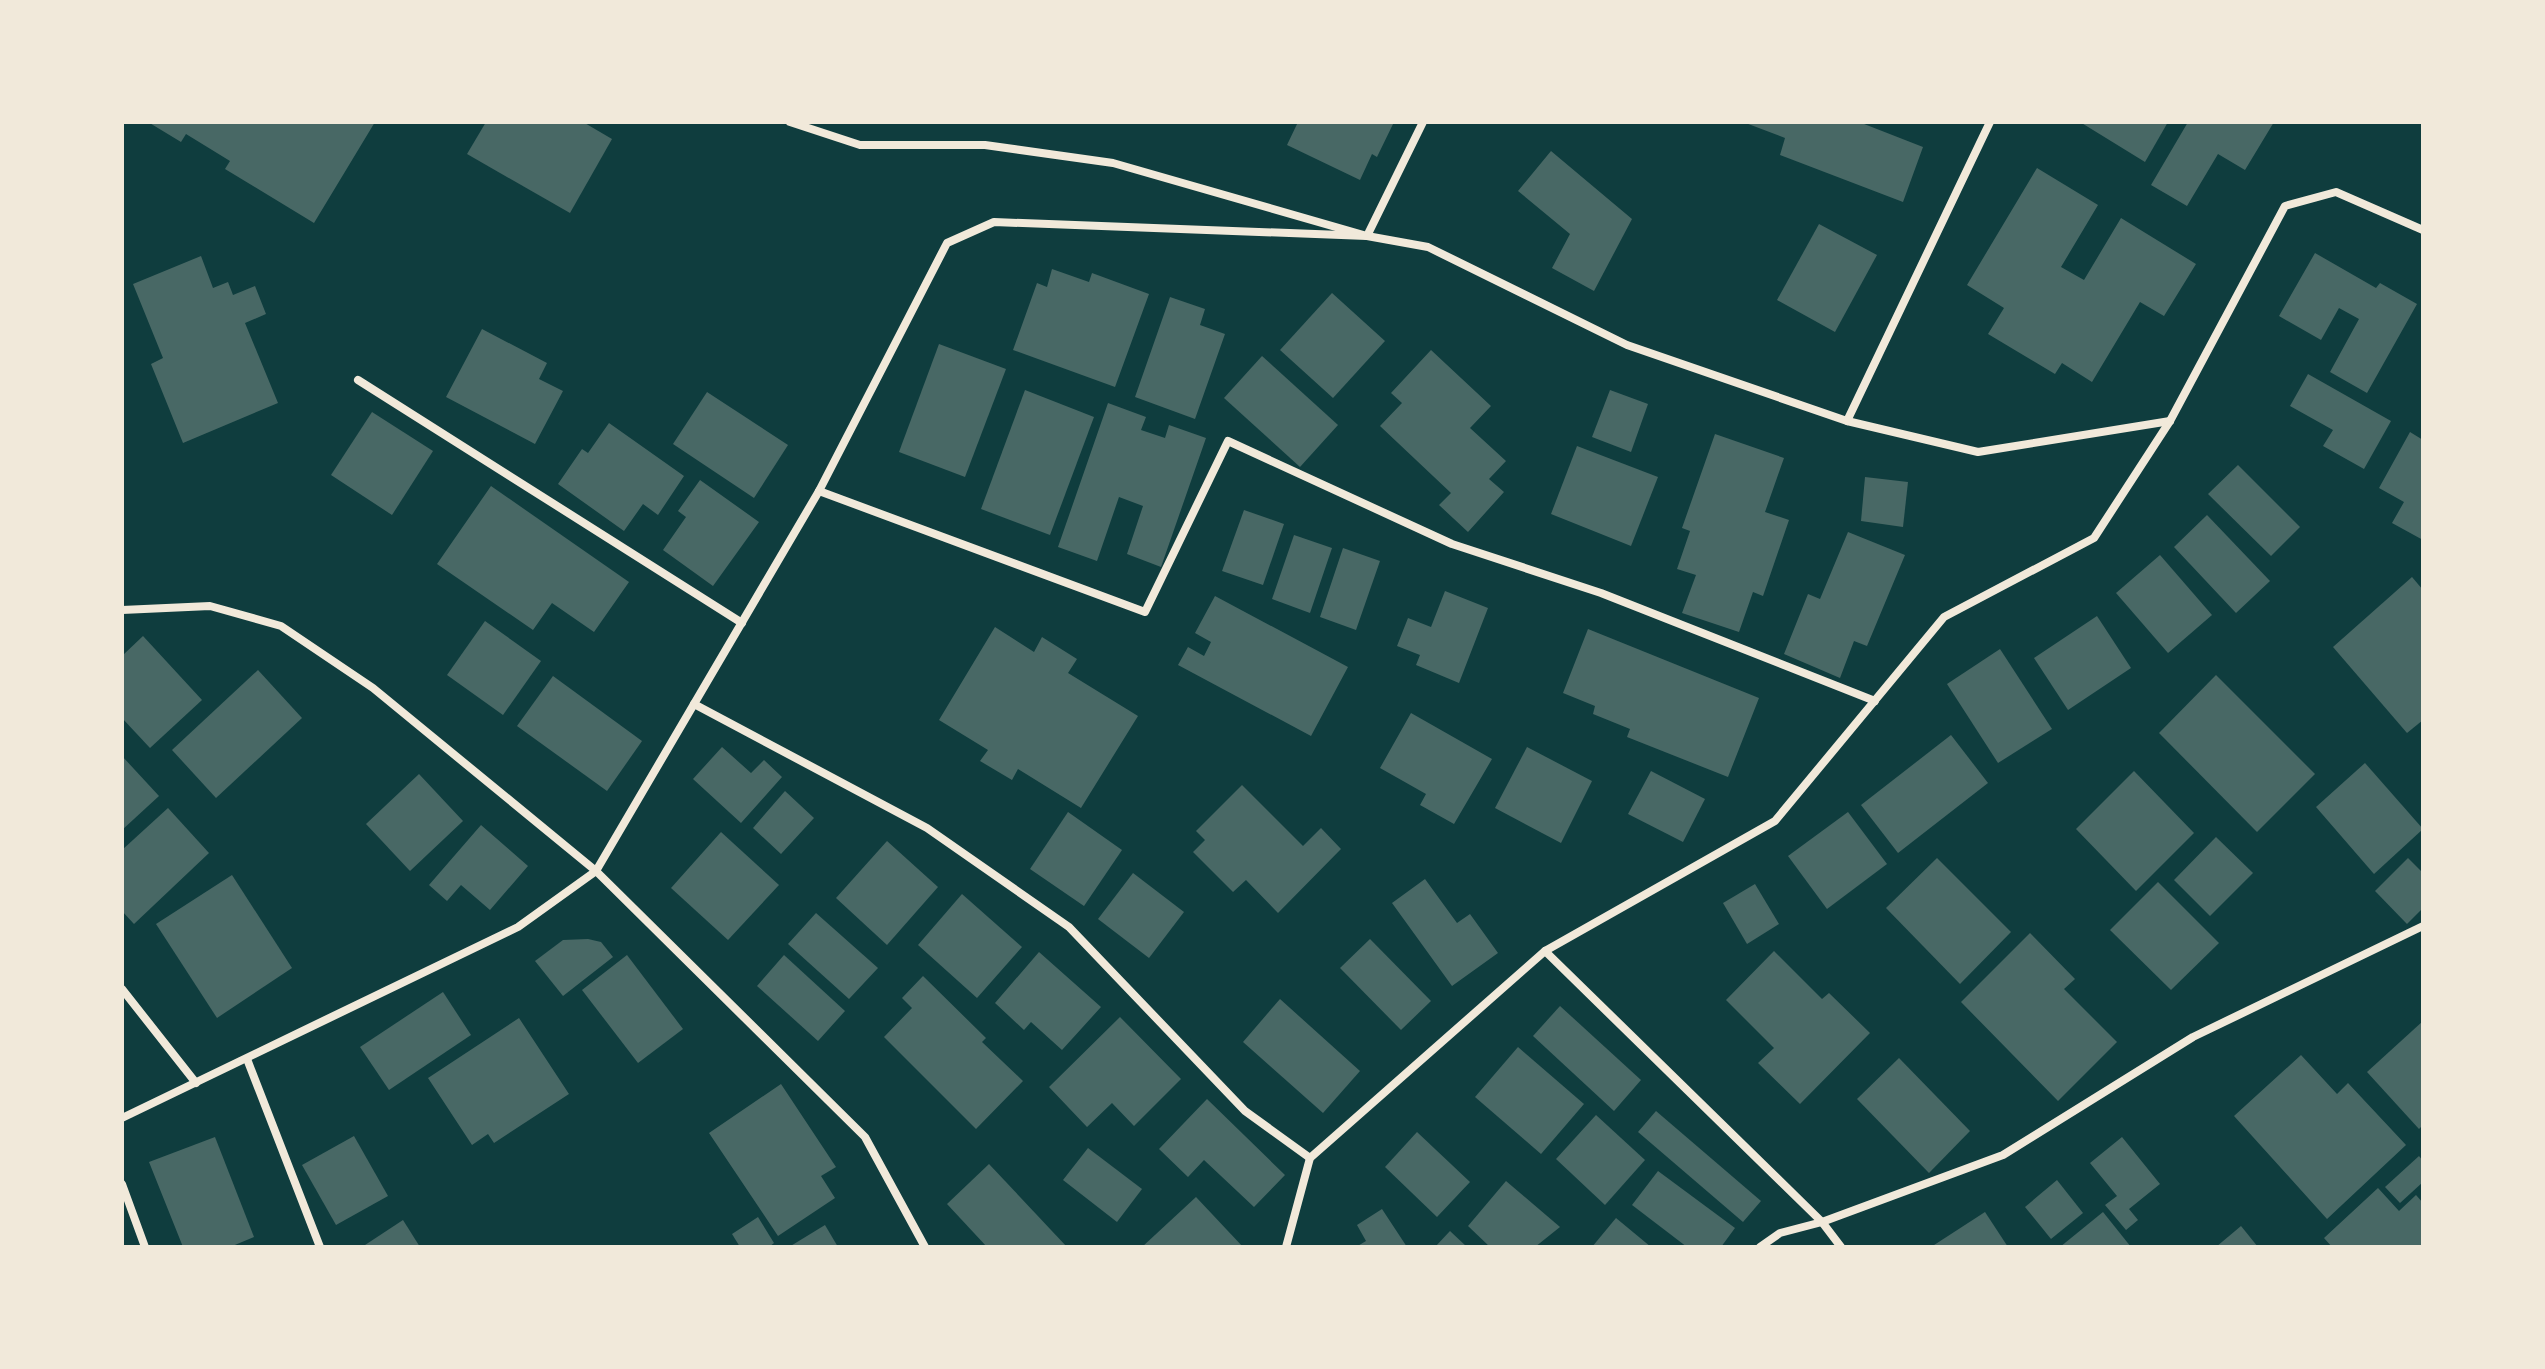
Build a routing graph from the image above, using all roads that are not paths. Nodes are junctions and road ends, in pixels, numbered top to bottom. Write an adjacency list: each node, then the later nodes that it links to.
1 (790, 122): 5 (street)
2 (1423, 122): 5 (street)
3 (1990, 122): 7 (street)
4 (2423, 230): 8 (street)
5 (1367, 236): 7 (street); 9 (street)
6 (358, 380): 11 (street)
7 (1847, 421): 8 (street)
8 (2170, 421): 12 (street)
9 (819, 491): 11 (street); 12 (street)
10 (122, 610): 14 (street)
11 (742, 623): 13 (street)
12 (1875, 701): 16 (street)
13 (694, 704): 14 (street); 21 (street)
14 (596, 871): 18 (street); 26 (street)
15 (2423, 926): 23 (street)
16 (1545, 951): 21 (street); 23 (street)
17 (122, 989): 19 (street)
18 (247, 1059): 19 (street); 25 (street)
19 (196, 1083): 20 (street)
20 (122, 1118)
21 (1310, 1158): 27 (street)
22 (122, 1184): 24 (street)
23 (1822, 1222): 28 (street); 29 (street)
24 (145, 1247)
25 (320, 1247)
26 (925, 1247)
27 (1286, 1247)
28 (1760, 1247)
29 (1841, 1247)

